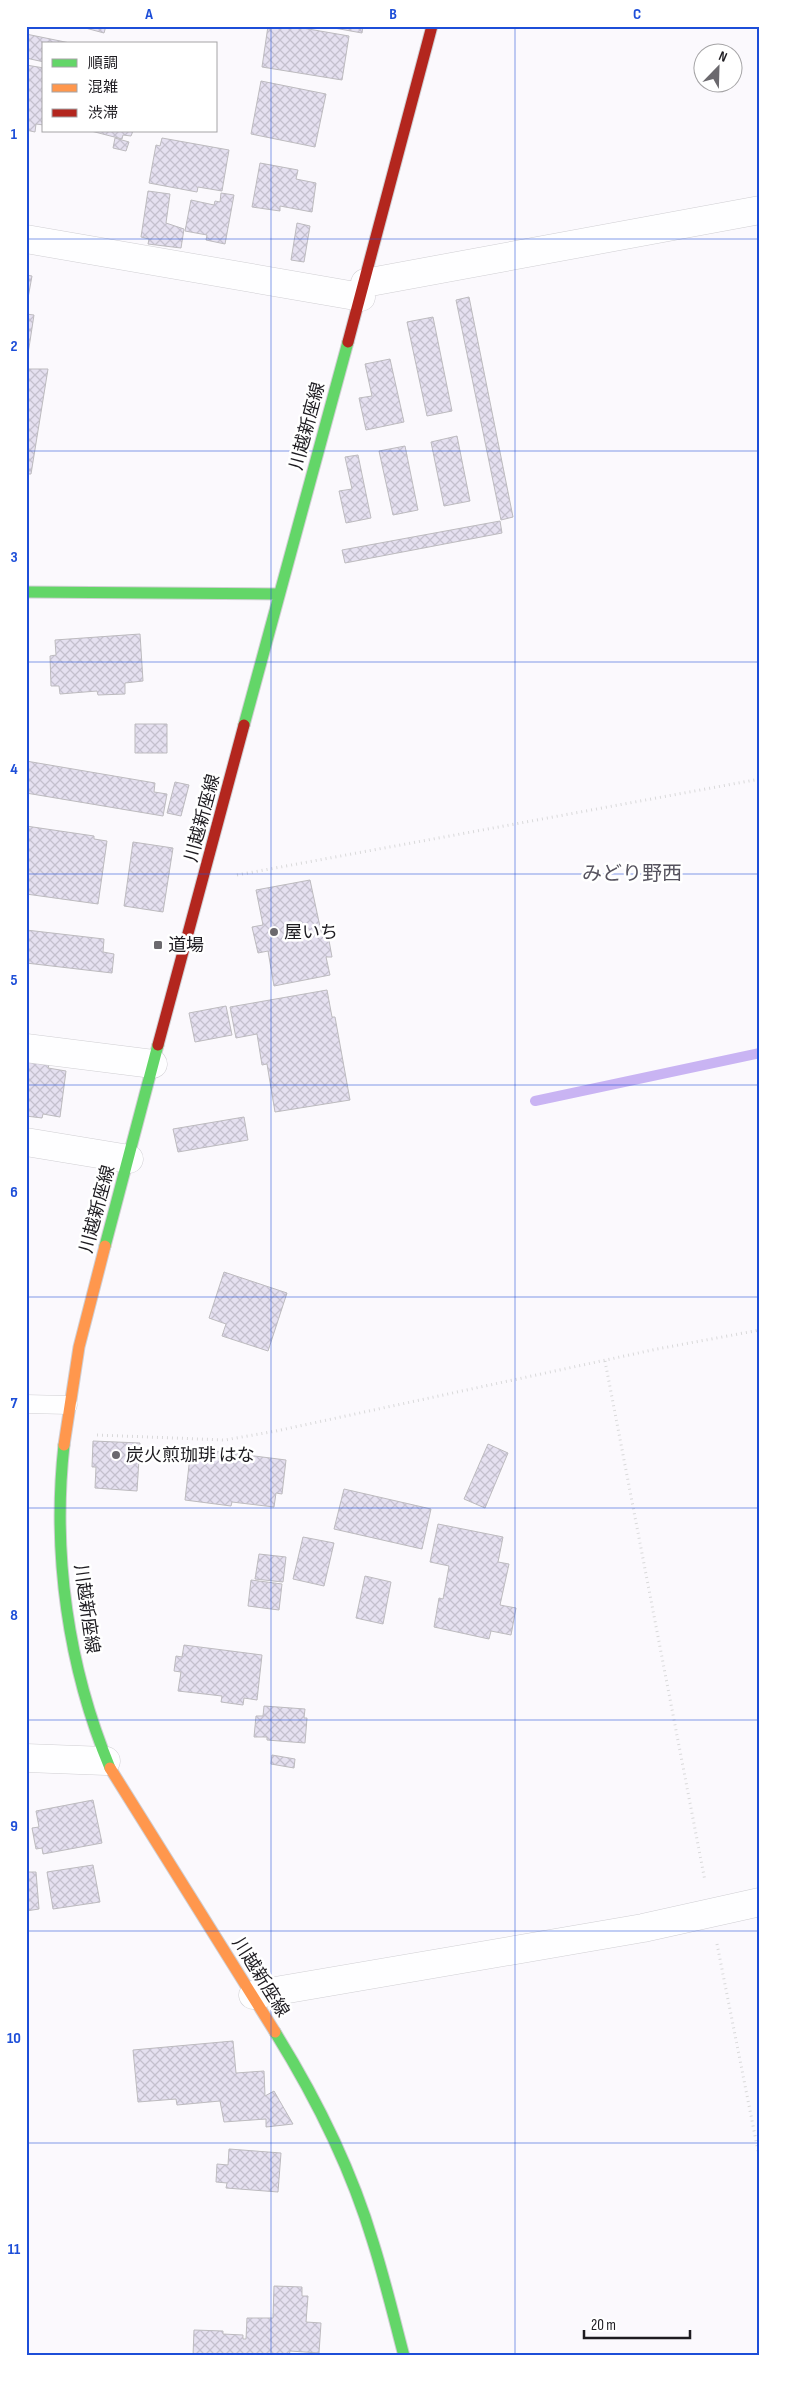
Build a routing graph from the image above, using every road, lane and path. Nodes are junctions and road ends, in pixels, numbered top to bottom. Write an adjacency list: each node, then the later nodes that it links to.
1 (432, 26): 4 (main road, 川越新座線)
2 (760, 210): 4 (street)
3 (26, 239): 4 (street)
4 (363, 290): 6 (main road, 川越新座線)
5 (26, 592): 6 (main road)
6 (279, 594): 8 (main road, 川越新座線)
7 (760, 779): 8 (path)
8 (203, 881): 10 (main road, 川越新座線)
9 (26, 1048): 10 (street)
10 (153, 1064): 12 (main road, 川越新座線)
11 (26, 1142): 12 (street)
12 (129, 1159): 16 (main road, 川越新座線)
13 (760, 1330): 14 (path)
14 (605, 1362): 17 (path); 21 (path)
15 (26, 1404): 16 (lane)
16 (68, 1405): 17 (main road, 川越新座線)
17 (66, 1434): 19 (main road, 川越新座線)
18 (26, 1758): 19 (street)
19 (106, 1761): 22 (main road, 川越新座線)
20 (760, 1902): 21 (street)
21 (711, 1913): 22 (street); 23 (path)
22 (253, 1996): 24 (main road, 川越新座線)
23 (760, 2161)
24 (404, 2356)

